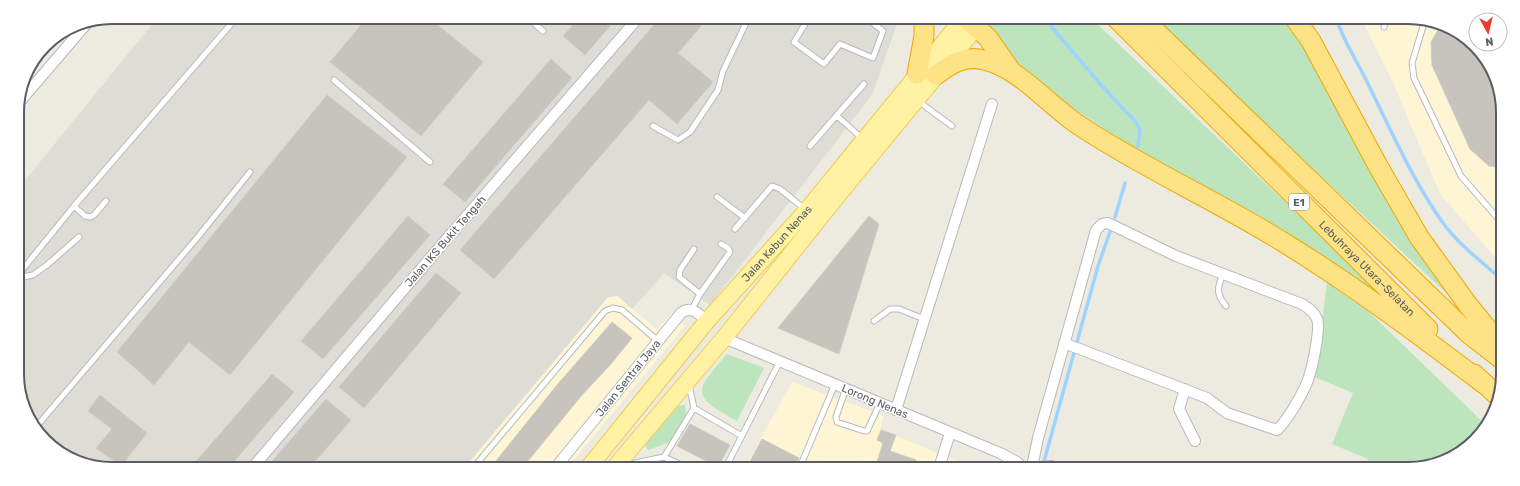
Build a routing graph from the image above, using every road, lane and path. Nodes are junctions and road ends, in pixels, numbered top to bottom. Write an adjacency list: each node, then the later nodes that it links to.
1 (231, 24): 36 (lane)
2 (535, 24): 18 (lane)
3 (633, 24): 73 (street, Jalan IKS Bukit Tengah)
4 (746, 24): 28 (lane)
5 (805, 24): 6 (lane)
6 (874, 24)
7 (924, 24): 20 (highway)
8 (970, 24): 20 (main road, Jalan Kebun Nenas)
9 (971, 24): 21 (main road, Jalan Kebun Nenas)
10 (976, 24): 19 (highway)
11 (1120, 24): 60 (highway, Lebuhraya Utara–Selatan / E1)
12 (1148, 24): 57 (highway, E1)
13 (1299, 24): 54 (highway)
14 (1385, 24): 16 (lane)
15 (1424, 26): 38 (lane)
16 (1384, 27)
17 (81, 30): 24 (street)
18 (543, 31)
19 (1011, 71): 21 (highway); 60 (highway)
20 (918, 74): 30 (main road, Jalan Kebun Nenas)
21 (936, 75): 25 (main road, Jalan Kebun Nenas)
22 (334, 80): 32 (lane)
23 (864, 84): 27 (lane)
24 (26, 94)
25 (917, 100): 29 (lane); 53 (main road, Jalan Kebun Nenas)
26 (992, 104): 50 (street)
27 (837, 116): 30 (lane); 31 (lane)
28 (653, 126)
29 (952, 126)
30 (864, 139): 37 (main road, Jalan Kebun Nenas)
31 (810, 146)
32 (430, 162)
33 (250, 172): 68 (lane)
34 (717, 197): 39 (lane)
35 (106, 201): 36 (lane)
36 (74, 206): 44 (lane)
37 (807, 210): 39 (lane); 51 (main road, Jalan Kebun Nenas)
38 (1496, 216)
39 (745, 218): 40 (lane)
40 (735, 229)
41 (79, 237): 46 (lane)
42 (721, 244): 47 (lane)
43 (694, 249): 47 (lane)
44 (24, 268)
45 (1223, 274): 48 (lane); 56 (street); 63 (street)
46 (24, 277)
47 (700, 294): 49 (lane)
48 (1226, 306)
49 (692, 309): 51 (street); 55 (street, Jalan Sentral Jaya)
50 (924, 319): 52 (lane); 67 (street)
51 (708, 321): 76 (main road, Jalan Kebun Nenas)
52 (874, 321)
53 (724, 338): 58 (street, Lorong Nenas); 59 (main road, Jalan Kebun Nenas)
54 (1496, 339)
55 (658, 341): 74 (lane); 75 (street, Jalan Sentral Jaya)
56 (1071, 345): 63 (street); 84 (street)
57 (1496, 355)
58 (780, 361): 61 (street, Lorong Nenas); 70 (lane)
59 (688, 382): 66 (lane); 77 (main road, Jalan Kebun Nenas)
60 (1483, 383): 64 (highway, Lebuhraya Utara–Selatan / E1)
61 (835, 384): 62 (street, Lorong Nenas); 81 (lane)
62 (846, 388): 65 (street, Lorong Nenas); 65 (lane)
63 (1185, 389): 71 (street)
64 (1494, 393)
65 (880, 403): 67 (street, Lorong Nenas)
66 (694, 408): 70 (lane); 72 (lane)
67 (896, 410): 69 (street, Lorong Nenas)
68 (39, 423)
69 (950, 433): 82 (street); 83 (street, Lorong Nenas)
70 (742, 436): 80 (lane)
71 (1195, 441)
72 (664, 457): 78 (lane); 79 (lane)
73 (257, 462)
74 (478, 462)
75 (560, 462)
76 (593, 462)
77 (618, 462)
78 (641, 462)
79 (675, 462)
80 (729, 462)
81 (802, 462)
82 (941, 462)
83 (1017, 462)
84 (1032, 462)

